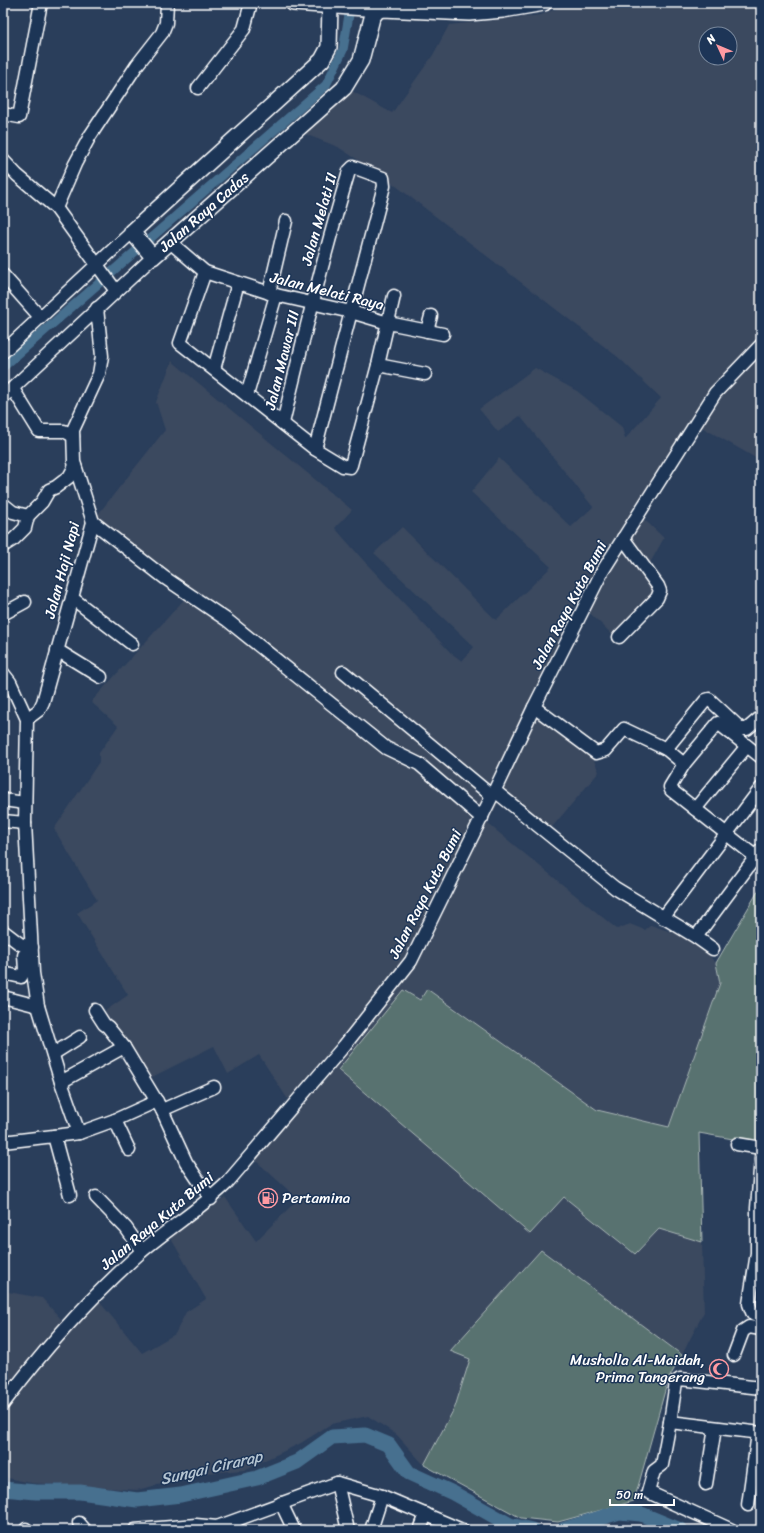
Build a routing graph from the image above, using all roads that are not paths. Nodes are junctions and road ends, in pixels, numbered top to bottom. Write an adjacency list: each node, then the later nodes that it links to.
1 (41, 3): 10 (street)
2 (167, 3): 12 (street)
3 (251, 3): 9 (street)
4 (293, 3): 6 (main road)
5 (544, 3): 8 (main road)
6 (332, 4): 7 (main road); 14 (main road)
7 (372, 7): 8 (main road); 15 (main road, Jalan Raya Cadas)
8 (502, 7)
9 (198, 88)
10 (3, 114)
11 (3, 160): 12 (street)
12 (56, 208): 17 (street)
13 (286, 221): 22 (street)
14 (134, 235): 16 (main road); 17 (street)
15 (170, 242): 16 (main road, Jalan Raya Cadas); 18 (street)
16 (151, 254): 21 (street, Jalan Raya Cadas)
17 (98, 266): 21 (street); 28 (street)
18 (205, 272): 20 (street, Jalan Melati Raya); 35 (street)
19 (3, 275): 28 (street)
20 (238, 283): 22 (street, Jalan Melati Raya); 35 (street)
21 (113, 287): 25 (street, Jalan Raya Cadas)
22 (272, 294): 24 (street, Jalan Melati Raya); 38 (street)
23 (394, 296): 29 (street)
24 (312, 303): 26 (street, Jalan Melati Raya); 26 (street, Jalan Melati II); 40 (street, Jalan Mawar III)
25 (97, 308): 37 (street, Jalan Raya Cadas); 41 (street, Jalan Haji Napi)
26 (350, 312): 29 (street, Jalan Melati Raya); 42 (street)
27 (431, 316): 30 (street)
28 (40, 317): 33 (street)
29 (388, 323): 30 (street, Jalan Melati Raya); 34 (street)
30 (427, 331): 31 (street, Jalan Melati Raya)
31 (443, 334)
32 (761, 345): 47 (street, Jalan Raya Kuta Bumi)
33 (3, 352)
34 (378, 365): 36 (street); 42 (street)
35 (214, 369): 38 (street)
36 (425, 374)
37 (12, 389): 39 (street, Jalan Raya Cadas); 41 (street)
38 (247, 395): 40 (street)
39 (3, 397)
40 (283, 423): 42 (street)
41 (73, 436): 43 (street, Jalan Haji Napi)
42 (315, 449)
43 (75, 466): 45 (street); 46 (street, Jalan Haji Napi)
44 (3, 504): 45 (street)
45 (28, 516): 48 (street)
46 (93, 522): 49 (street, Jalan Haji Napi); 70 (street)
47 (623, 538): 52 (street); 58 (street, Jalan Raya Kuta Bumi)
48 (3, 546)
49 (72, 598): 53 (street); 54 (street, Jalan Haji Napi)
50 (25, 602): 51 (street)
51 (3, 614)
52 (619, 636)
53 (132, 644)
54 (57, 650): 56 (street); 60 (street, Jalan Haji Napi)
55 (343, 672): 66 (street)
56 (101, 677)
57 (5, 680): 60 (street)
58 (534, 707): 62 (street); 66 (street, Jalan Raya Kuta Bumi)
59 (761, 717): 62 (street)
60 (27, 719): 68 (street)
61 (747, 746): 63 (street); 64 (street); 69 (street)
62 (666, 749): 64 (street)
63 (761, 757)
64 (684, 764): 69 (street)
65 (761, 788): 73 (street)
66 (494, 793): 70 (street, Jalan Raya Kuta Bumi); 75 (street)
67 (3, 800): 68 (street)
68 (25, 803): 72 (street)
69 (696, 809): 73 (street)
70 (482, 818): 100 (street, Jalan Raya Kuta Bumi)
71 (3, 821): 72 (street)
72 (25, 823): 79 (street)
73 (726, 833): 74 (street); 75 (street)
74 (759, 856): 77 (street)
75 (663, 918): 77 (street)
76 (3, 931): 79 (street)
77 (696, 937): 78 (street)
78 (712, 949)
79 (28, 951): 80 (street); 82 (street)
80 (3, 973)
81 (3, 997): 82 (street)
82 (38, 1006): 86 (street)
83 (95, 1010): 85 (street)
84 (80, 1037): 86 (street)
85 (124, 1046): 87 (street); 89 (street)
86 (53, 1054): 87 (street)
87 (61, 1082): 91 (street)
88 (214, 1087): 89 (street)
89 (160, 1105): 90 (street); 100 (street)
90 (115, 1120): 91 (street); 96 (street)
91 (79, 1133): 92 (street)
92 (54, 1136): 93 (street); 98 (street)
93 (3, 1142)
94 (737, 1144): 95 (street)
95 (761, 1148)
96 (129, 1150)
97 (761, 1157): 102 (street)
98 (70, 1195)
99 (96, 1197): 101 (street)
100 (211, 1199): 101 (street, Jalan Raya Kuta Bumi)
101 (142, 1251): 107 (street, Jalan Raya Kuta Bumi)
102 (759, 1253): 103 (street)
103 (761, 1316)
104 (761, 1329): 105 (street)
105 (734, 1354)
106 (761, 1388): 108 (street)
107 (3, 1404)
108 (670, 1422): 109 (street); 126 (street)
109 (715, 1428): 110 (street); 112 (street)
110 (759, 1433): 115 (street)
111 (337, 1483): 113 (street); 114 (street); 122 (street)
112 (706, 1484)
113 (382, 1496): 116 (street); 123 (street)
114 (281, 1503): 117 (street); 119 (street)
115 (748, 1505)
116 (426, 1514): 124 (street); 125 (street)
117 (217, 1526): 118 (street); 121 (street)
118 (196, 1527): 120 (street)
119 (299, 1529)
120 (142, 1530)
121 (238, 1530)
122 (348, 1530)
123 (371, 1530)
124 (420, 1530)
125 (462, 1530)
126 (732, 1530)

